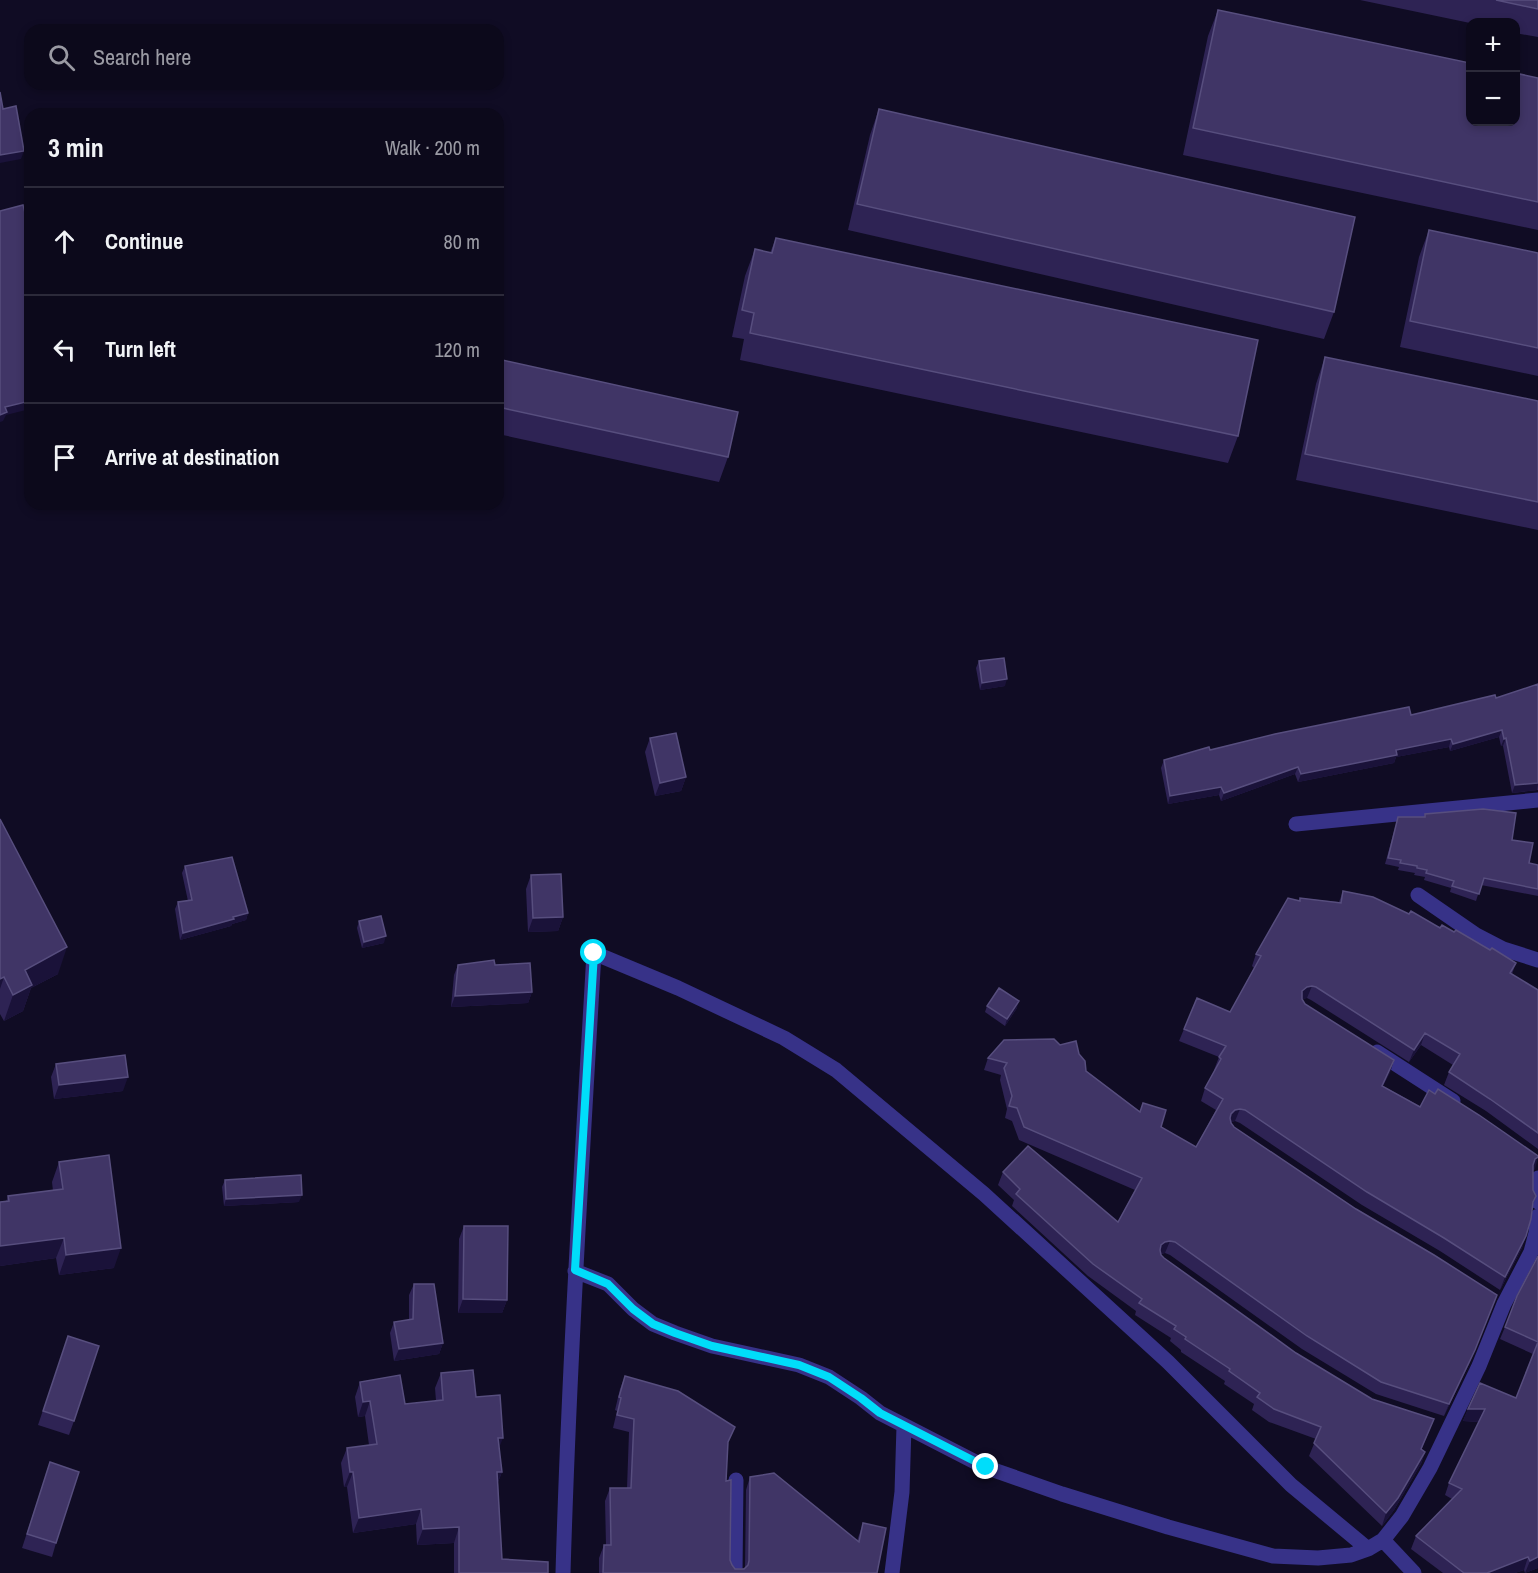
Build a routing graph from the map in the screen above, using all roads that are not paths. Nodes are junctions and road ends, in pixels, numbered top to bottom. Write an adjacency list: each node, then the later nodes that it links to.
1 (1538, 800): 2 (street)
2 (1296, 824)
3 (1418, 895): 4 (street)
4 (1538, 960)
5 (1365, 1045): 6 (street)
6 (1462, 1107)
7 (1538, 1178): 8 (street)
8 (1538, 1202)
9 (1538, 1216): 13 (street)
10 (575, 1270): 11 (street); 14 (street); 15 (street)
11 (904, 1426): 14 (street); 17 (street)
12 (736, 1480): 16 (street)
13 (1383, 1540): 14 (street); 18 (street)
14 (1368, 1549)
15 (563, 1573)
16 (735, 1573)
17 (892, 1573)
18 (1414, 1573)

